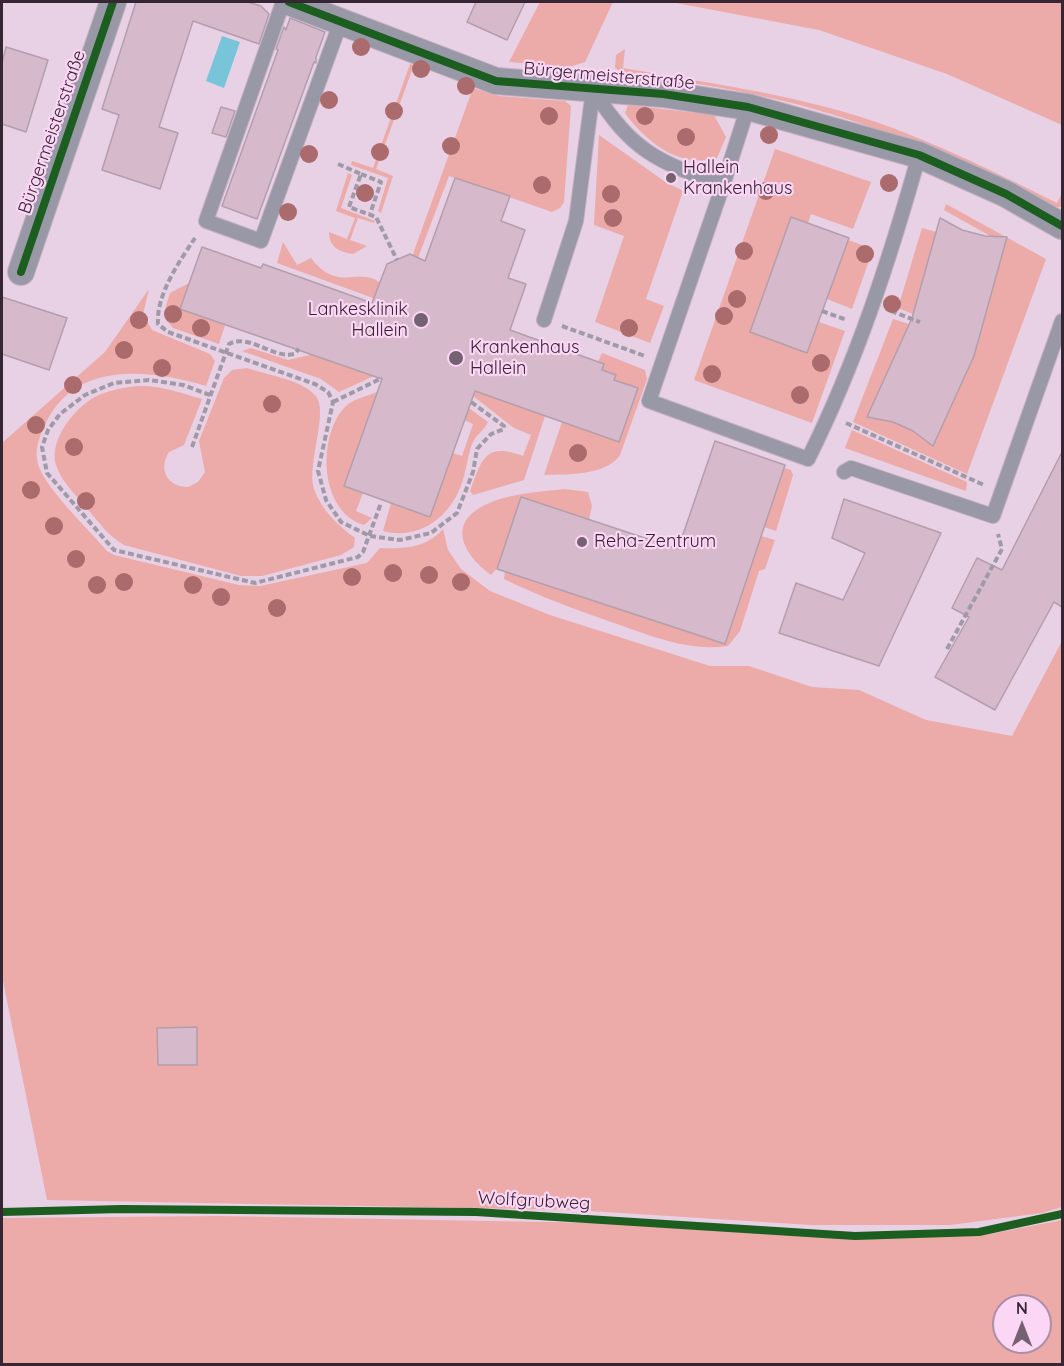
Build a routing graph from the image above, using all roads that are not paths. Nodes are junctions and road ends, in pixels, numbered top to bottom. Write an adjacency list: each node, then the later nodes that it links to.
1 (113, 2): 10 (street, Bürgermeisterstraße)
2 (283, 2): 4 (lane)
3 (289, 2): 4 (street, Bürgermeisterstraße)
4 (341, 21): 5 (street, Bürgermeisterstraße)
5 (593, 90): 6 (street, Bürgermeisterstraße); 8 (lane); 11 (lane)
6 (748, 107): 7 (street, Bürgermeisterstraße); 8 (lane)
7 (919, 155): 8 (lane); 9 (street, Bürgermeisterstraße)
8 (723, 185)
9 (1062, 226)
10 (21, 272)
11 (544, 320)
12 (1062, 321): 13 (lane)
13 (844, 472)

